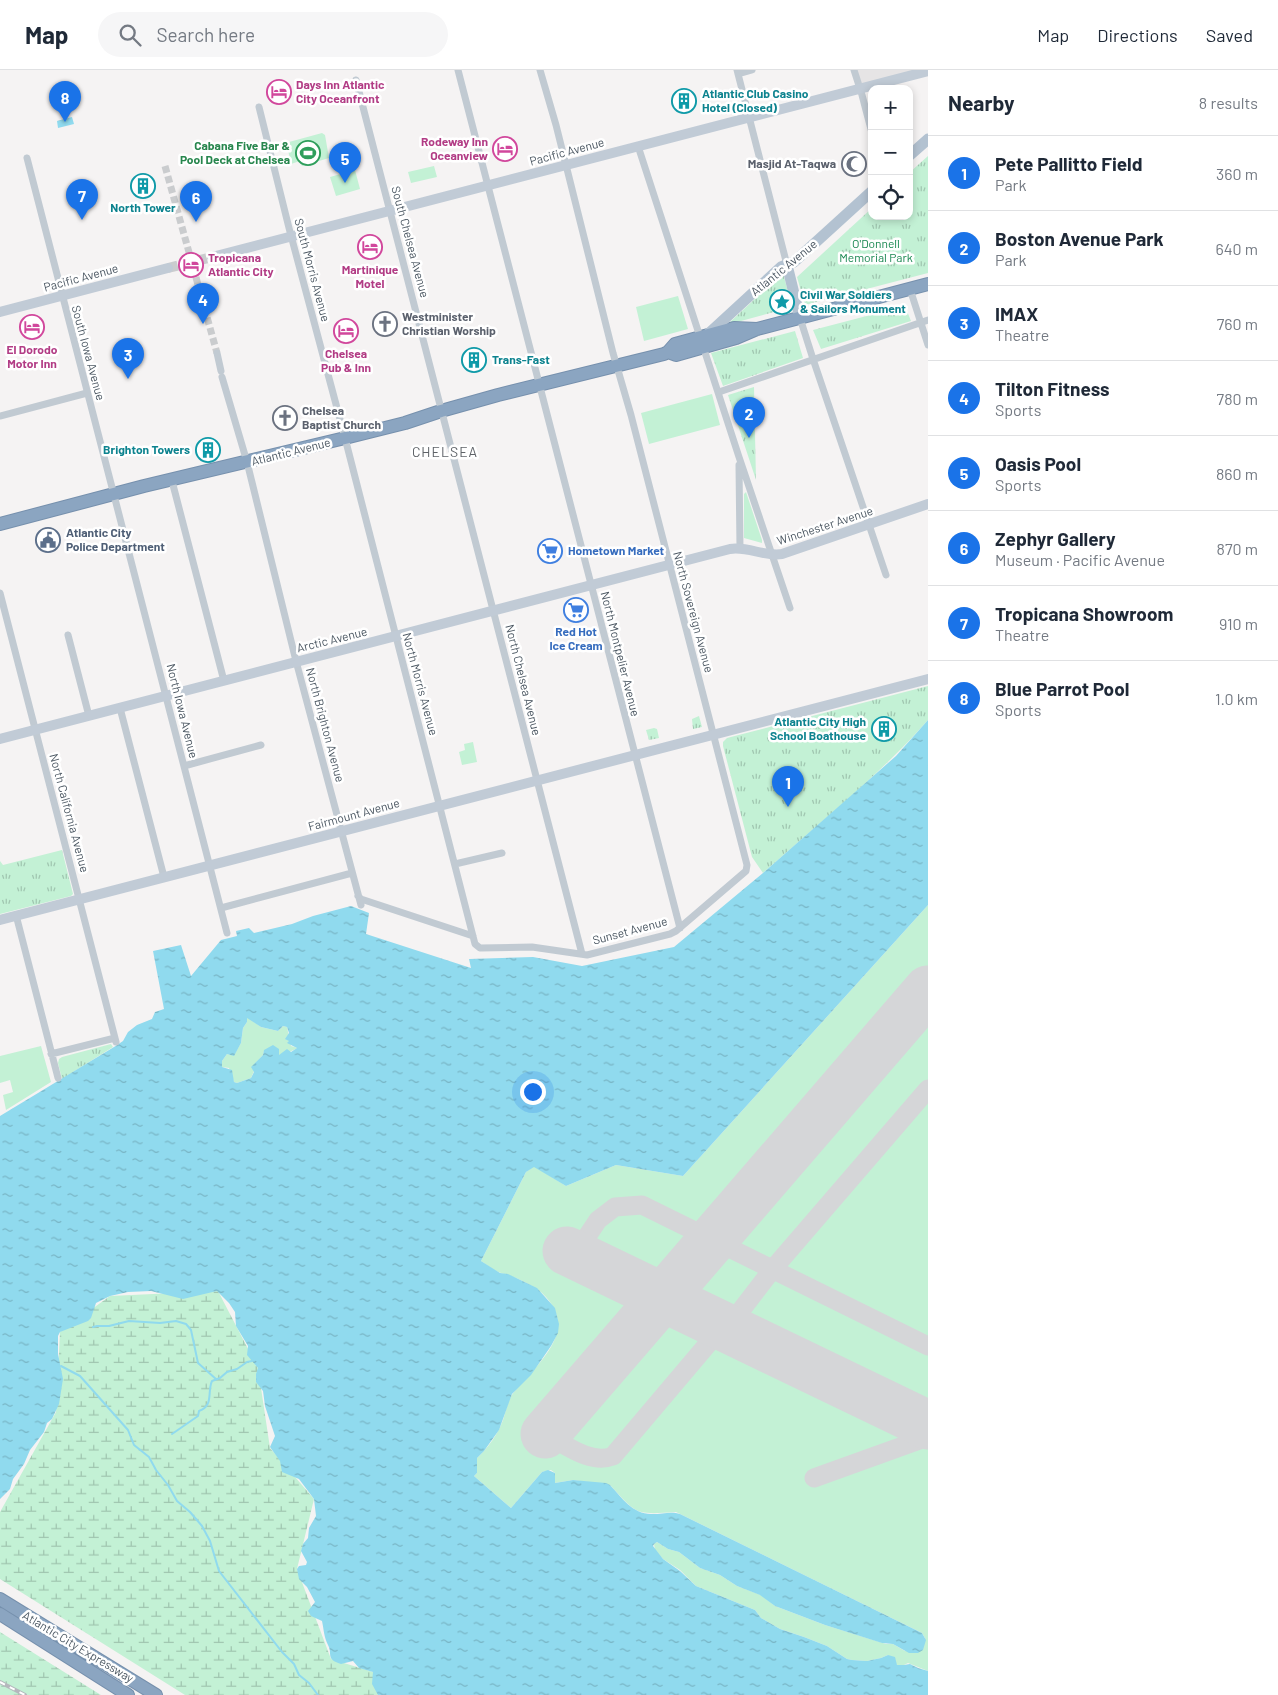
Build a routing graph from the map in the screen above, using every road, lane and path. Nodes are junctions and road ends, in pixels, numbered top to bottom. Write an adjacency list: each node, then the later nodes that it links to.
1 (458, 70): 17 (street, North Montpelier Avenue)
2 (540, 70): 16 (street, North Sovereign Avenue)
3 (752, 70): 6 (street)
4 (854, 70): 8 (street)
5 (928, 71): 8 (street, Pacific Avenue)
6 (737, 72): 10 (street)
7 (356, 80): 19 (street, South Chelsea Avenue)
8 (860, 89): 10 (street, Pacific Avenue); 11 (street)
9 (259, 107): 20 (street, South Morris Avenue)
10 (749, 118): 13 (street, Pacific Avenue); 22 (street)
11 (871, 130)
12 (928, 139): 14 (main road)
13 (638, 146): 16 (street, Pacific Avenue); 31 (street)
14 (913, 152)
15 (27, 158): 26 (street, South Iowa Avenue)
16 (565, 165): 17 (street, Pacific Avenue); 35 (street, North Sovereign Avenue)
17 (487, 185): 19 (street, Pacific Avenue); 36 (street, North Montpelier Avenue)
18 (868, 195): 22 (main road, Atlantic Avenue)
19 (390, 211): 20 (street, Pacific Avenue); 39 (street, South Chelsea Avenue)
20 (291, 236): 21 (street, Pacific Avenue); 41 (street, South Morris Avenue)
21 (212, 257)
22 (787, 265): 28 (main road); 31 (main road, Atlantic Avenue)
23 (168, 268): 26 (street, Pacific Avenue)
24 (928, 284): 25 (highway)
25 (910, 289): 28 (highway); 30 (street)
26 (62, 296): 27 (street, Pacific Avenue); 38 (street, South Iowa Avenue)
27 (0, 312)
28 (800, 318): 31 (highway); 34 (street)
29 (928, 320): 30 (street)
30 (920, 322): 32 (street); 34 (street)
31 (703, 341): 35 (highway, Atlantic Avenue); 37 (street)
32 (928, 344)
33 (217, 353): 43 (street, North Brighton Avenue)
34 (813, 360): 37 (street); 48 (street)
35 (617, 365): 36 (highway, Atlantic Avenue); 51 (street, North Sovereign Avenue)
36 (539, 385): 39 (highway, Atlantic Avenue); 53 (street, North Montpelier Avenue)
37 (718, 392): 42 (street)
38 (87, 394): 40 (street); 45 (street, South Iowa Avenue)
39 (441, 411): 41 (highway, Atlantic Avenue); 56 (street, North Chelsea Avenue)
40 (0, 416)
41 (345, 438): 43 (highway, Atlantic Avenue); 58 (street, North Morris Avenue)
42 (739, 457): 49 (street); 50 (street)
43 (247, 462): 44 (highway, Atlantic Avenue); 59 (street, North Brighton Avenue)
44 (172, 481): 45 (highway, Atlantic Avenue); 61 (street)
45 (114, 495): 47 (highway, Atlantic Avenue); 62 (street, North Iowa Avenue)
46 (928, 504): 48 (street, Winchester Avenue)
47 (0, 524)
48 (870, 524): 50 (street, Winchester Avenue); 52 (street)
49 (740, 548): 50 (street, Winchester Avenue); 51 (street, Winchester Avenue)
50 (772, 555): 55 (street)
51 (670, 565): 53 (street, Arctic Avenue); 66 (street, North Sovereign Avenue)
52 (886, 575)
53 (591, 585): 56 (street, Arctic Avenue); 69 (street, North Montpelier Avenue)
54 (0, 593): 65 (street, North California Avenue)
55 (790, 608)
56 (494, 610): 58 (street, Arctic Avenue); 71 (street, North Chelsea Avenue)
57 (68, 635): 64 (street)
58 (396, 636): 59 (street, Arctic Avenue); 72 (street, North Morris Avenue)
59 (296, 662): 61 (street, Arctic Avenue); 73 (street, North Brighton Avenue)
60 (928, 679): 66 (street)
61 (224, 681): 62 (street, Arctic Avenue)
62 (166, 696): 63 (street, Arctic Avenue); 70 (street, North Iowa Avenue)
63 (120, 708): 64 (street, Arctic Avenue); 79 (street)
64 (89, 716): 65 (street, Arctic Avenue)
65 (36, 730): 67 (street, Arctic Avenue); 81 (street, North California Avenue)
66 (714, 734): 69 (street, Fairmount Avenue); 76 (street, North Sovereign Avenue)
67 (0, 739)
68 (261, 746): 70 (street)
69 (635, 755): 71 (street, Fairmount Avenue); 86 (street, North Montpelier Avenue)
70 (184, 766): 77 (street, North Iowa Avenue)
71 (538, 780): 72 (street, Fairmount Avenue); 89 (street, North Chelsea Avenue)
72 (440, 805): 73 (street, Fairmount Avenue); 75 (street, North Morris Avenue)
73 (342, 831): 77 (street, Fairmount Avenue); 78 (street, North Brighton Avenue)
74 (502, 853): 75 (street)
75 (455, 864): 88 (street, North Morris Avenue)
76 (747, 865): 86 (street, Sunset Avenue)
77 (210, 866): 79 (street, Fairmount Avenue); 83 (street, North Iowa Avenue)
78 (352, 872): 80 (street, North Brighton Avenue); 83 (street)
79 (164, 877): 81 (street, Fairmount Avenue)
80 (358, 896): 82 (street, North Brighton Avenue); 88 (street, Sunset Avenue)
81 (80, 898): 84 (street, Fairmount Avenue); 90 (street, North California Avenue)
82 (361, 905)
83 (221, 908): 87 (street, North Iowa Avenue)
84 (16, 915): 85 (street, Fairmount Avenue); 90 (street)
85 (0, 920)
86 (680, 928): 89 (street, Sunset Avenue)
87 (227, 933)
88 (473, 936): 89 (street, Sunset Avenue)
89 (582, 954)
90 (52, 1054): 91 (street)
91 (58, 1078)
92 (0, 1599): 95 (highway, Atlantic City Expressway)
93 (0, 1614): 94 (highway, Atlantic City Expressway)
94 (128, 1695)
95 (156, 1695)

